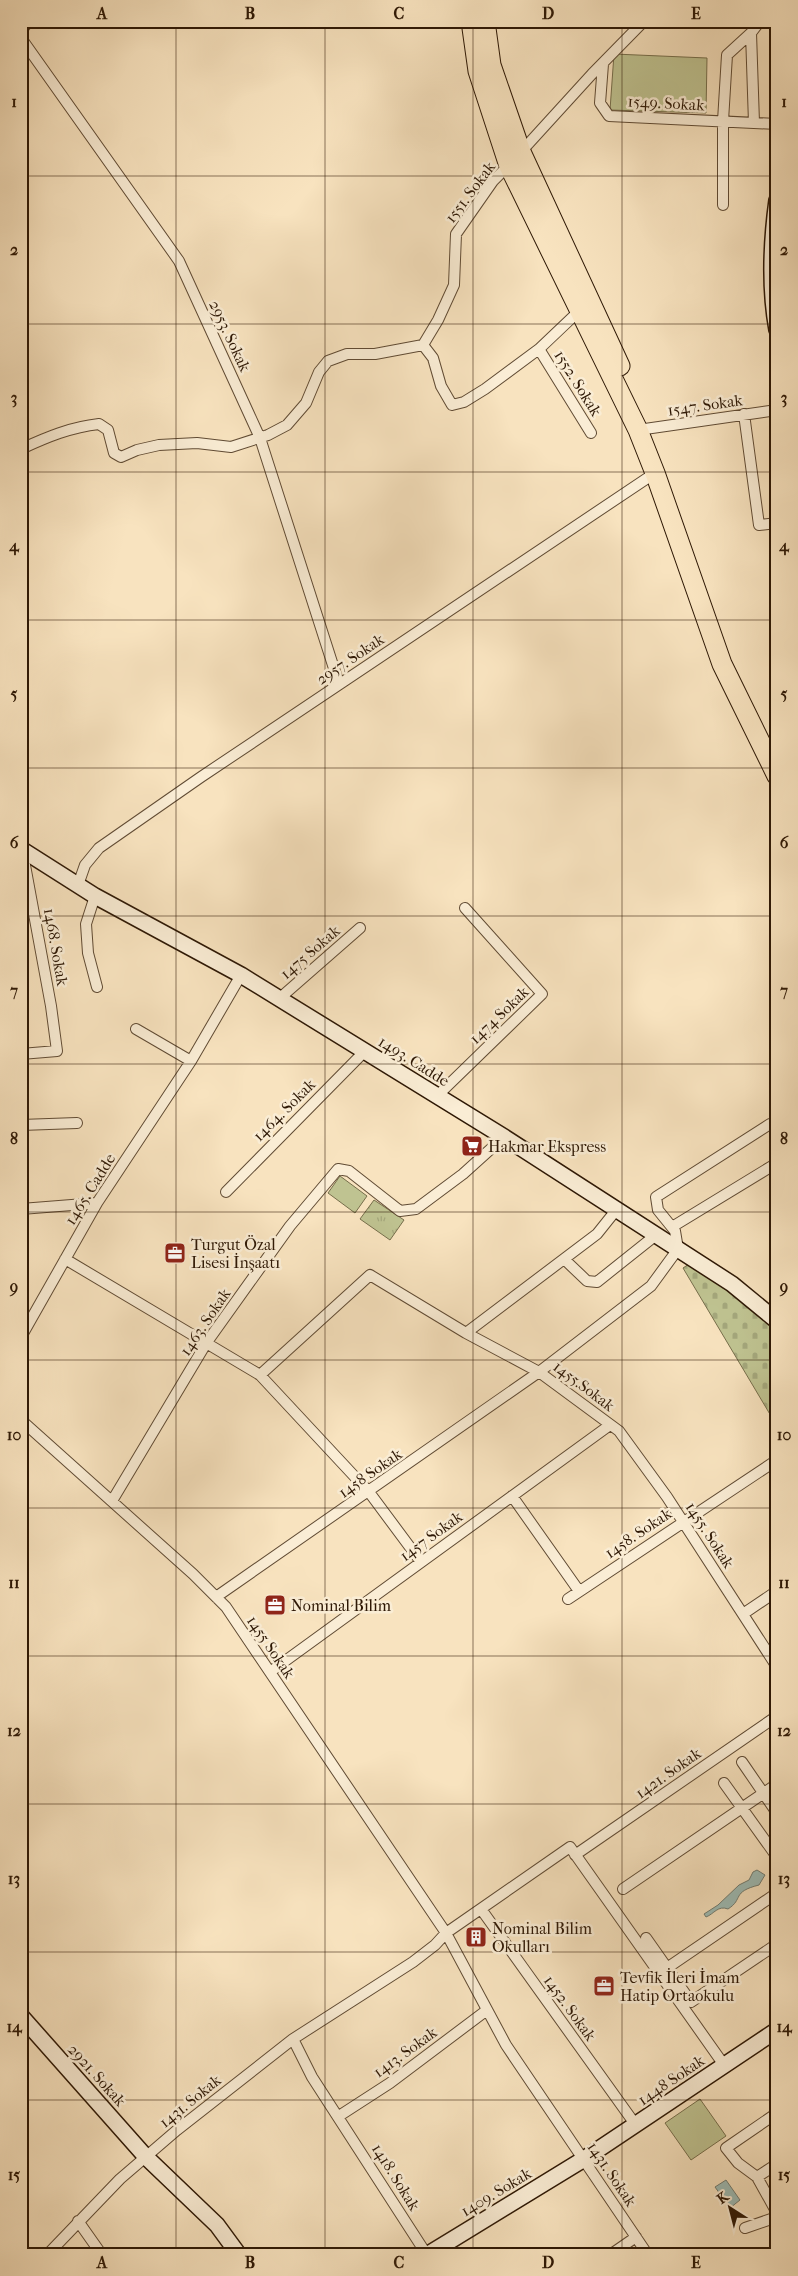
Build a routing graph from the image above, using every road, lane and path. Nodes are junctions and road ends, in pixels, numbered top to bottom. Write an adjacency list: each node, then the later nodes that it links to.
1 (29, 21): 6 (street)
2 (471, 21): 13 (highway)
3 (485, 21): 13 (highway)
4 (644, 21): 9 (street, 1551. Sokak)
5 (760, 21): 7 (street)
6 (21, 31)
7 (751, 33): 10 (street); 11 (street)
8 (21, 38): 24 (street, 2953. Sokak)
9 (603, 64): 10 (street, 1549. Sokak); 13 (street, 1551. Sokak)
10 (723, 121): 11 (street, 1549. Sokak); 15 (street)
11 (754, 123): 12 (street, 1549. Sokak)
12 (777, 124)
13 (515, 159): 16 (highway); 18 (street, 1551. Sokak); 22 (highway)
14 (777, 200): 17 (street)
15 (724, 205)
16 (579, 311): 19 (street); 22 (highway)
17 (777, 330)
18 (423, 345): 19 (street); 24 (street)
19 (539, 349): 23 (street, 1552. Sokak)
20 (777, 410): 21 (street, 1547. Sokak)
21 (744, 414): 22 (street, 1547. Sokak); 27 (street)
22 (642, 429): 26 (highway); 29 (highway)
23 (591, 432)
24 (260, 438): 25 (street); 28 (street, 2953. Sokak)
25 (21, 449)
26 (655, 473): 28 (street, 2957. Sokak); 30 (highway)
27 (777, 524)
28 (339, 684): 32 (street, 2957. Sokak)
29 (777, 751)
30 (777, 776)
31 (21, 849): 32 (street, 1493. Cadde); 41 (street, 1468. Sokak)
32 (78, 885): 33 (street, 1493. Cadde)
33 (96, 896): 36 (street, 1493. Cadde); 37 (street)
34 (465, 908): 43 (street, 1474 Sokak)
35 (360, 928): 38 (street, 1475 Sokak)
36 (241, 975): 38 (street, 1493. Cadde); 42 (street, 1465. Cadde)
37 (98, 987)
38 (280, 998): 40 (street, 1493. Cadde)
39 (136, 1029): 42 (street)
40 (365, 1051): 43 (street, 1493. Cadde); 49 (street, 1464. Sokak)
41 (21, 1054)
42 (191, 1060): 50 (street, 1465. Cadde)
43 (437, 1096): 47 (street, 1493. Cadde)
44 (77, 1123): 46 (street)
45 (770, 1124): 53 (street)
46 (21, 1126)
47 (504, 1137): 52 (street, 1493. Cadde); 61 (street, 1463. Sokak)
48 (777, 1163): 53 (street)
49 (226, 1192)
50 (97, 1204): 51 (street); 56 (street, 1465. Cadde)
51 (21, 1209)
52 (617, 1210): 54 (street, 1493. Cadde); 57 (street)
53 (672, 1227): 55 (street)
54 (656, 1235): 55 (street, 1493. Cadde); 57 (street)
55 (678, 1249): 58 (street, 1493. Cadde); 62 (street, 1458 Sokak)
56 (65, 1259): 60 (street, 1465. Cadde); 61 (street)
57 (564, 1259): 59 (street)
58 (777, 1321)
59 (466, 1333): 62 (street, 1455.Sokak); 63 (street, 1455.Sokak)
60 (21, 1337)
61 (207, 1342): 63 (street); 69 (street, 1463. Sokak)
62 (539, 1372): 65 (street, 1455.Sokak); 67 (street, 1458 Sokak)
63 (260, 1375): 67 (street)
64 (21, 1420): 69 (street, 1455 Sokak)
65 (610, 1425): 68 (street, 1457 Sokak); 70 (street, 1455. Sokak)
66 (777, 1460): 70 (street, 1458. Sokak)
67 (369, 1492): 71 (street); 74 (street, 1458 Sokak)
68 (512, 1496): 71 (street, 1457 Sokak); 72 (street)
69 (112, 1502): 74 (street, 1455 Sokak)
70 (682, 1521): 72 (street, 1458. Sokak); 76 (street, 1455. Sokak)
71 (421, 1562): 78 (street, 1457 Sokak)
72 (579, 1591): 75 (street, 1458. Sokak)
73 (777, 1591): 76 (street)
74 (216, 1597): 78 (street, 1455 Sokak)
75 (568, 1598)
76 (743, 1614): 77 (street, 1455. Sokak)
77 (777, 1667)
78 (270, 1672): 91 (street, 1455 Sokak)
79 (777, 1716): 86 (street, 1421. Sokak)
80 (742, 1762): 83 (street)
81 (724, 1783): 84 (street)
82 (777, 1784): 83 (street)
83 (764, 1793): 84 (street); 85 (street)
84 (742, 1808): 87 (street); 88 (street)
85 (777, 1813)
86 (573, 1851): 90 (street, 1421. Sokak); 99 (street)
87 (777, 1857)
88 (623, 1889)
89 (777, 1893): 94 (street)
90 (481, 1909): 91 (street, 1421. Sokak); 102 (street, 1452. Sokak)
91 (446, 1933): 95 (street, 1455 Sokak); 98 (street, 1431. Sokak)
92 (646, 1938): 94 (street)
93 (777, 1944): 94 (street)
94 (667, 1968)
95 (487, 2010): 101 (street, 1413. Sokak); 104 (street, 1431. Sokak)
96 (21, 2016): 103 (street, 2921. Sokak)
97 (777, 2030): 99 (street, 1448 Sokak)
98 (292, 2039): 101 (street); 103 (street, 1431. Sokak)
99 (724, 2065): 102 (street, 1448 Sokak)
100 (777, 2113): 107 (street)
101 (339, 2116): 115 (street, 1418. Sokak)
102 (635, 2124): 104 (street, 1448 Sokak)
103 (146, 2157): 109 (street, 1431. Sokak); 114 (street, 2921. Sokak)
104 (584, 2159): 111 (street, 1431. Sokak); 115 (street, 1409. Sokak)
105 (777, 2164): 107 (street)
106 (777, 2171): 107 (street)
107 (757, 2177): 108 (street)
108 (777, 2215): 110 (street)
109 (78, 2220): 112 (street, 1431. Sokak); 113 (street)
110 (745, 2228)
111 (636, 2237): 116 (street); 117 (street, 1431. Sokak)
112 (47, 2255)
113 (102, 2255)
114 (239, 2255)
115 (427, 2255)
116 (610, 2255)
117 (648, 2255)

